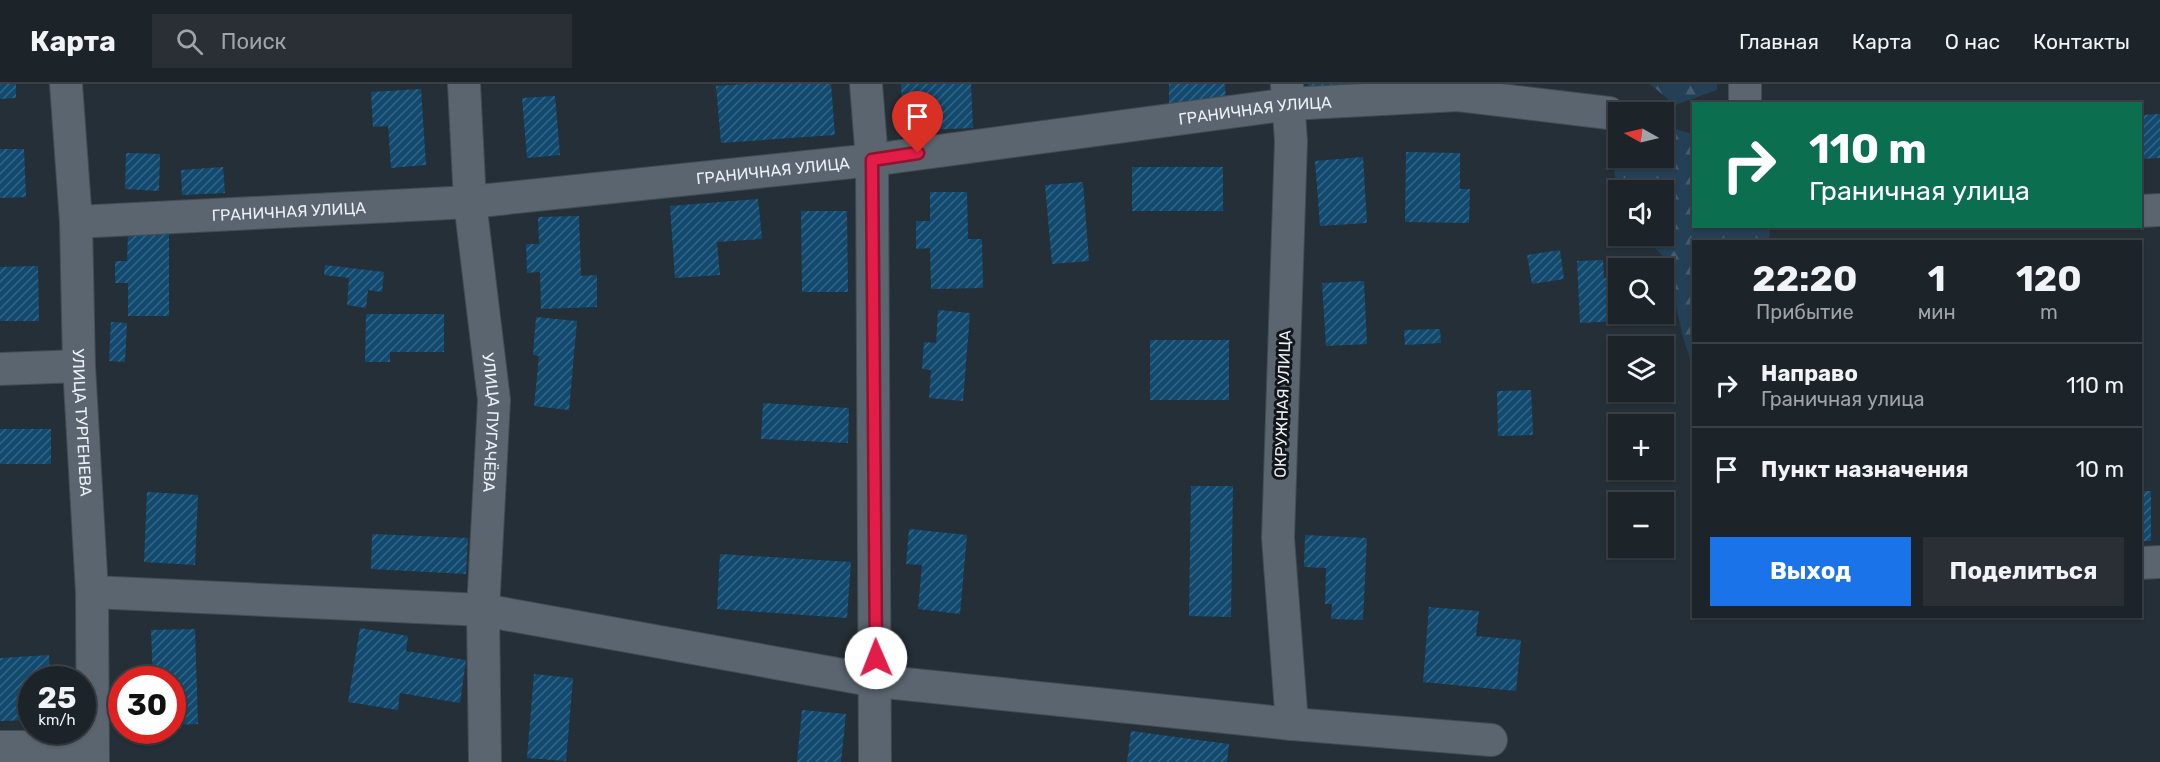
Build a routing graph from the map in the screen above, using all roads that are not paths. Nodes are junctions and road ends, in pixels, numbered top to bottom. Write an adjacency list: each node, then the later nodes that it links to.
1 (66, 84): 12 (street, УЛИЦА ТУРГЕНЕВА)
2 (464, 84): 9 (street, УЛИЦА ПУГАЧЁВА)
3 (866, 84): 8 (street)
4 (1745, 84): 6 (street)
5 (1288, 94): 7 (street, ГРАНИЧНАЯ УЛИЦА); 8 (street, ГРАНИЧНАЯ УЛИЦА); 20 (street, ОКРУЖНАЯ УЛИЦА)
6 (1744, 102)
7 (1608, 113)
8 (872, 160): 9 (street, ГРАНИЧНАЯ УЛИЦА); 19 (street)
9 (470, 202): 12 (street, ГРАНИЧНАЯ УЛИЦА); 18 (street, УЛИЦА ПУГАЧЁВА)
10 (2160, 210): 11 (street)
11 (2142, 211)
12 (76, 222): 13 (street, УЛИЦА ТУРГЕНЕВА)
13 (79, 366): 14 (street); 17 (street, УЛИЦА ТУРГЕНЕВА)
14 (0, 369)
15 (2160, 562): 16 (street)
16 (2142, 563)
17 (92, 592): 18 (street); 23 (street, УЛИЦА ТУРГЕНЕВА)
18 (483, 610): 19 (street); 24 (street, УЛИЦА ПУГАЧЁВА)
19 (876, 681): 20 (street); 25 (street)
20 (1292, 724): 21 (street)
21 (1491, 740)
22 (0, 747): 23 (street)
23 (92, 754)
24 (485, 762)
25 (875, 762)

